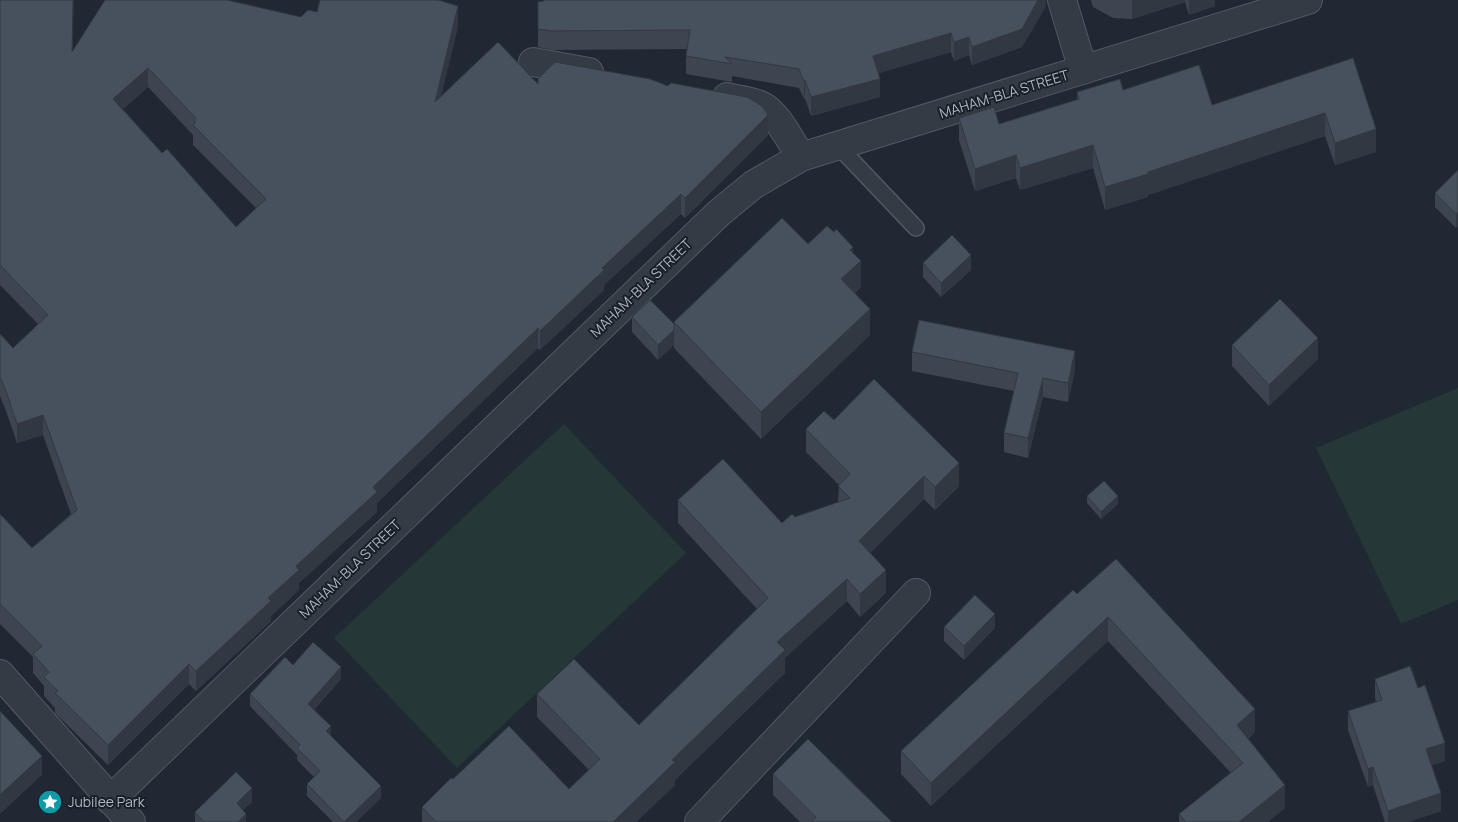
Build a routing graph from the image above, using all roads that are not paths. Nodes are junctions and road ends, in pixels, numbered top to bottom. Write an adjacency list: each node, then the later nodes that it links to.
1 (1062, 0): 4 (street)
2 (1308, 0): 4 (street, MAHAM-BLA STREET)
3 (533, 62): 5 (street)
4 (1082, 70): 7 (street, MAHAM-BLA STREET)
5 (609, 76)
6 (704, 93): 8 (street)
7 (838, 146): 8 (street, MAHAM-BLA STREET); 9 (lane)
8 (801, 157): 12 (street, MAHAM-BLA STREET)
9 (916, 228)
10 (916, 593): 14 (street)
11 (0, 674): 12 (street)
12 (110, 800): 13 (street)
13 (131, 822)
14 (698, 822)

